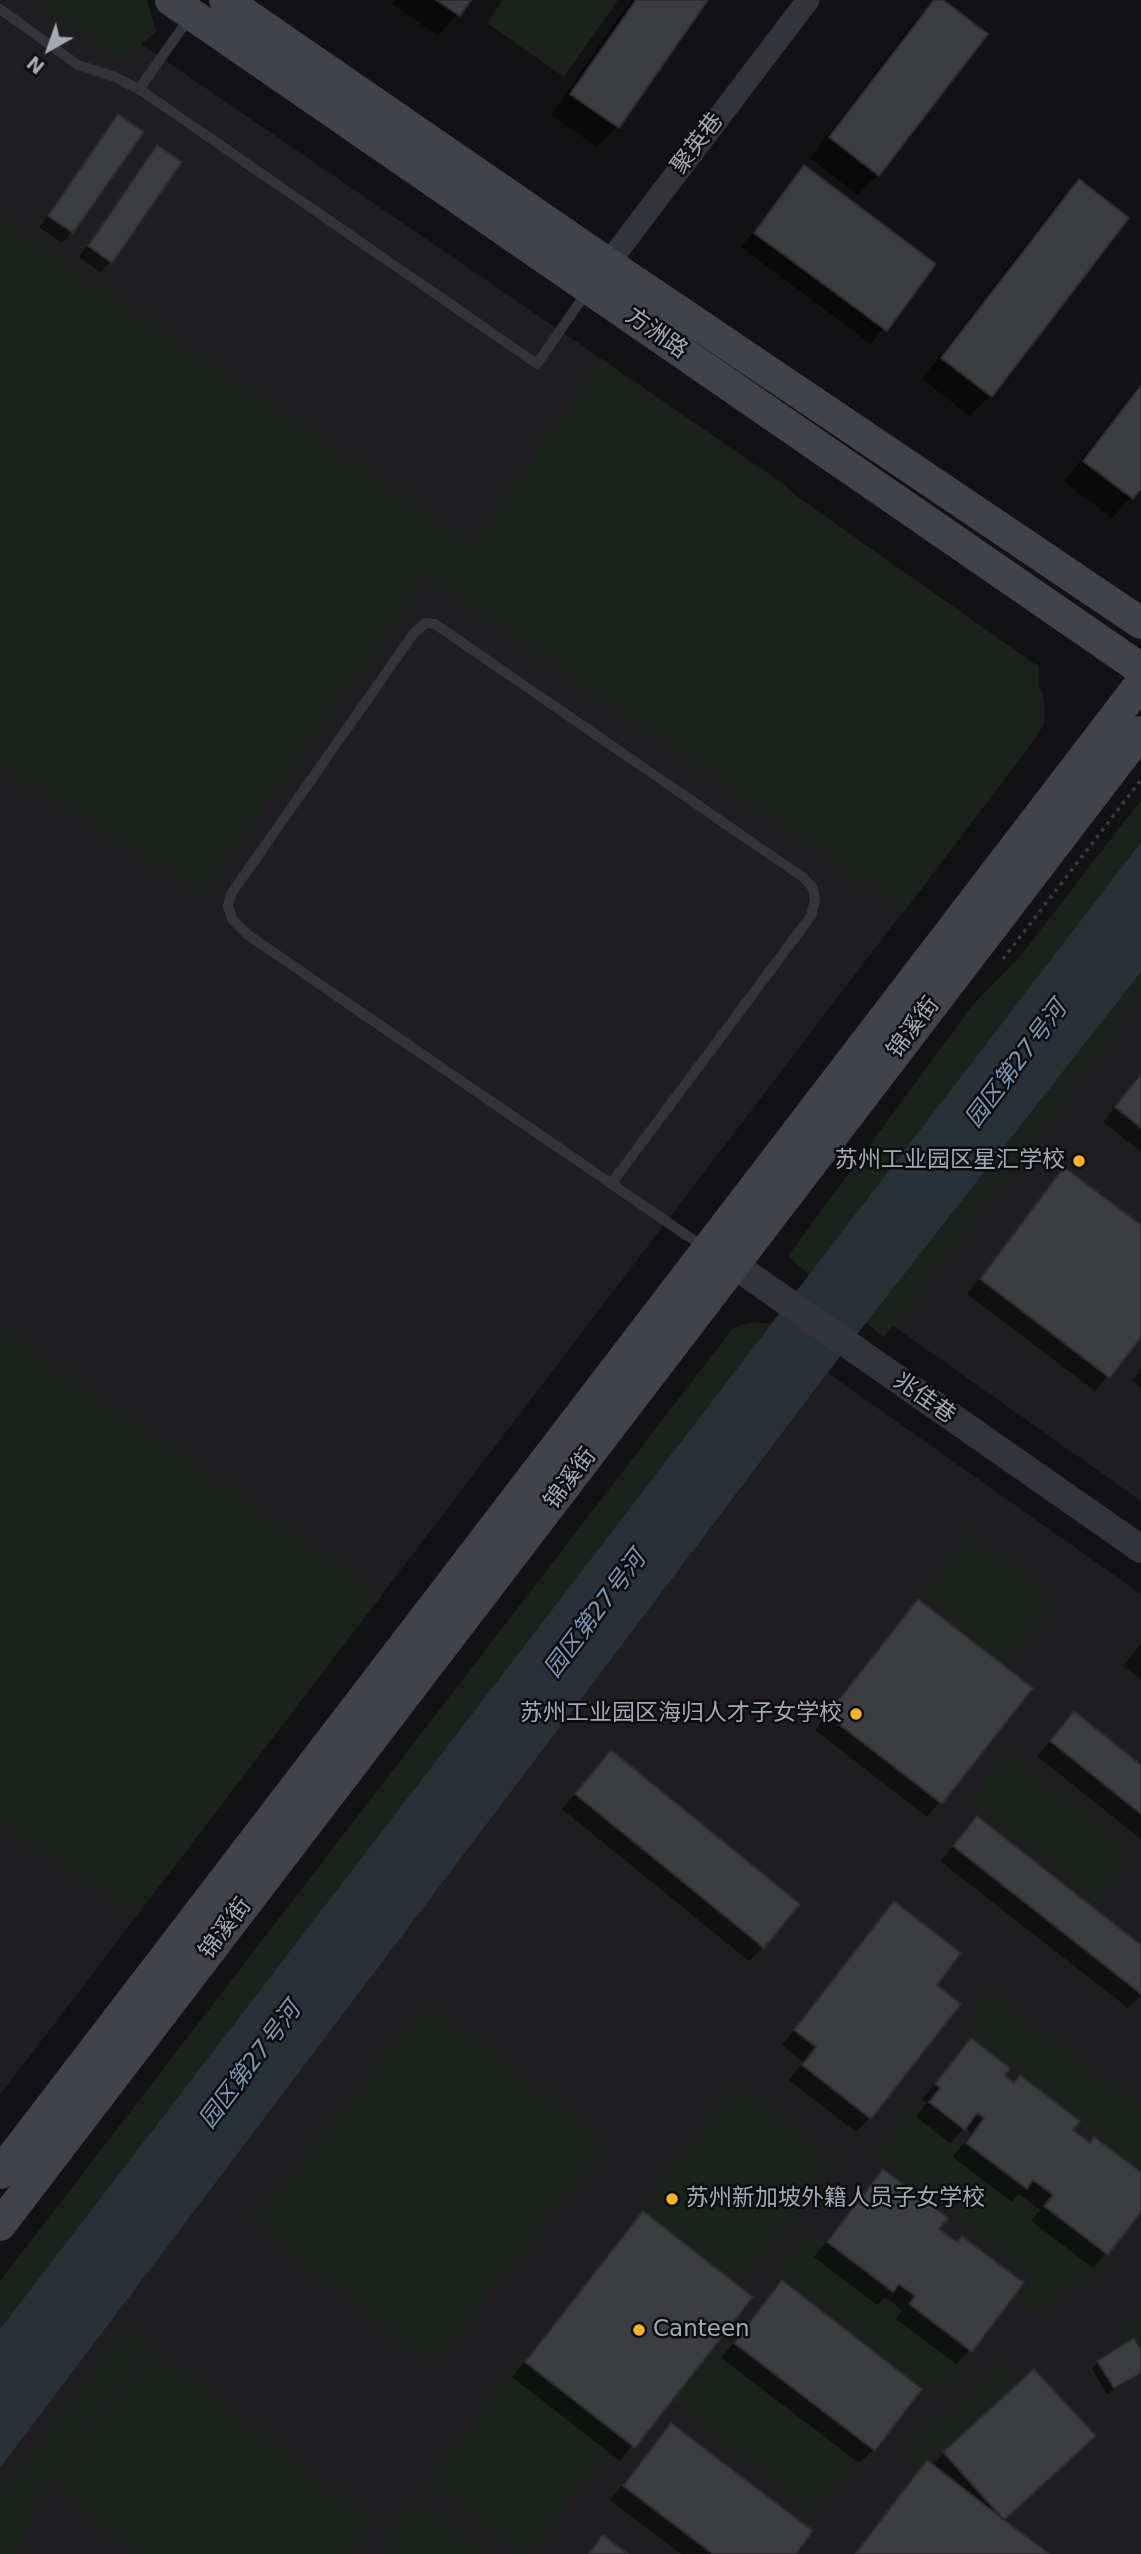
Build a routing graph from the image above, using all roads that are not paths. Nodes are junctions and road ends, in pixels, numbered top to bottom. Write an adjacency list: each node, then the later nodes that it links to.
1 (225, 0): 6 (main road, 方洲路)
2 (808, 0): 6 (street, 聚英巷)
3 (182, 7): 5 (lane); 6 (main road, 方洲路)
4 (0, 9): 5 (lane)
5 (139, 89): 6 (lane)
6 (598, 276): 7 (main road, 方洲路); 8 (main road, 方洲路)
7 (1141, 623)
8 (1141, 669)
9 (1141, 683): 12 (main road, 锦溪街)
10 (1141, 732): 12 (main road, 锦溪街)
11 (611, 1184): 11 (lane); 12 (lane)
12 (721, 1256): 13 (street, 兆佳巷); 14 (main road, 锦溪街); 15 (main road, 锦溪街)
13 (1141, 1549)
14 (0, 2173)
15 (0, 2225)

